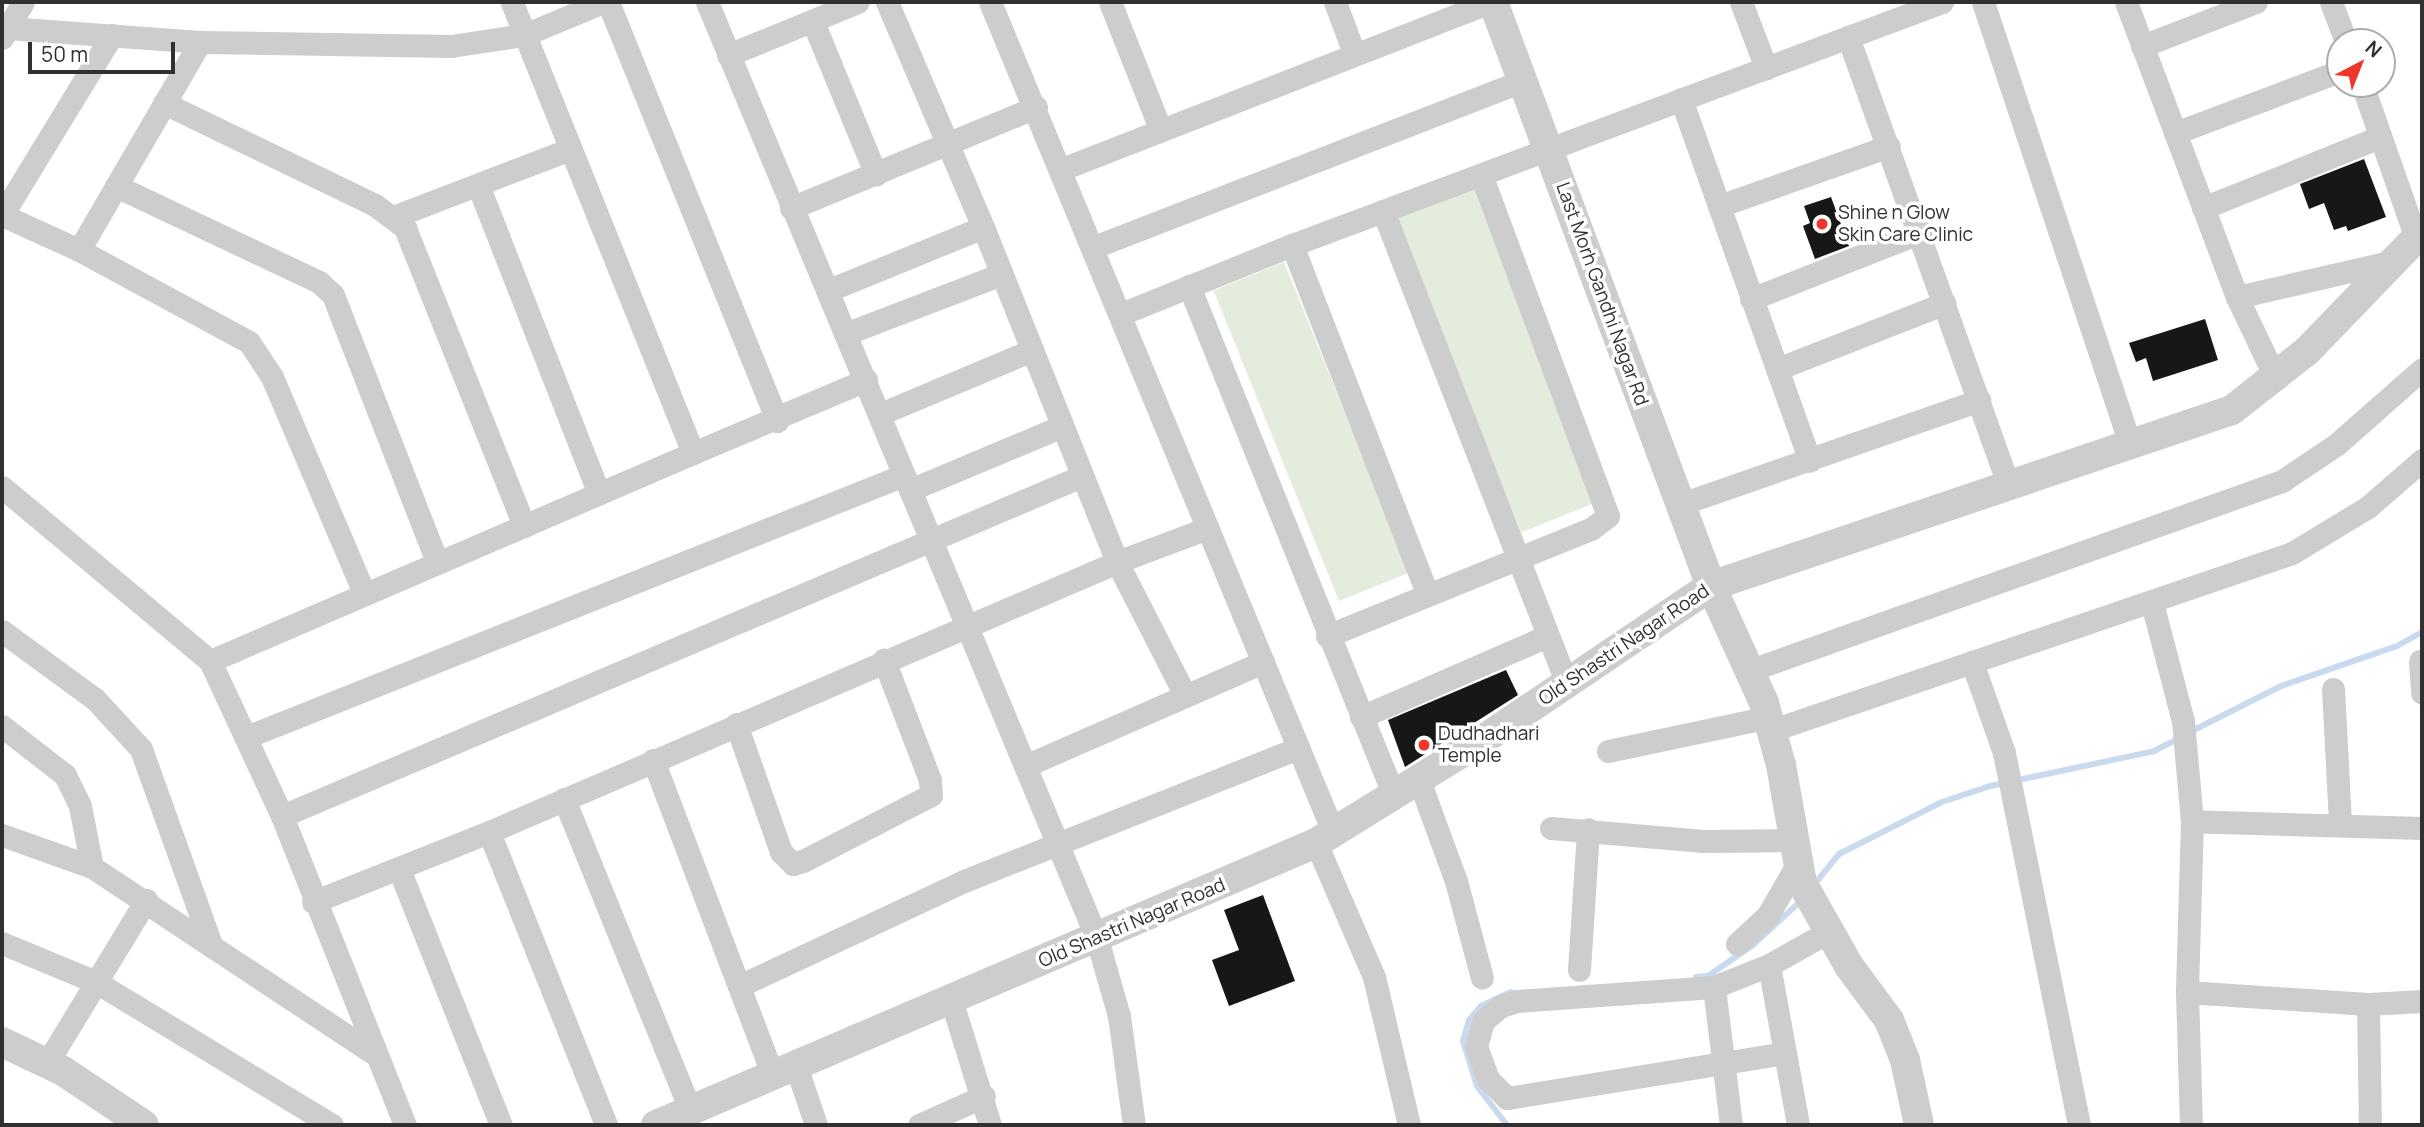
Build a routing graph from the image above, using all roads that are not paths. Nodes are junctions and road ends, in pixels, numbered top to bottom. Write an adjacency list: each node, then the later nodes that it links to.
1 (23, 2): 19 (street)
2 (512, 2): 21 (street)
3 (606, 2): 21 (street); 73 (street)
4 (707, 2): 26 (street)
5 (858, 2): 17 (street)
6 (887, 2): 37 (street)
7 (990, 2): 33 (street)
8 (1110, 2): 34 (street)
9 (1335, 2): 25 (street)
10 (1492, 2): 25 (street); 29 (street, Last Morh Gandhi Nagar Rd)
11 (1741, 2): 27 (street)
12 (1942, 2): 22 (street)
13 (1983, 2): 75 (street)
14 (2126, 2): 24 (street)
15 (2256, 2): 24 (street)
16 (2331, 2): 18 (street)
17 (813, 22): 26 (street); 42 (street)
18 (2341, 28)
19 (4, 33): 20 (street)
20 (112, 35): 23 (street); 56 (street)
21 (524, 35): 23 (street); 40 (street)
22 (1848, 37): 27 (street); 38 (street)
23 (200, 42): 32 (street)
24 (2142, 46): 35 (street)
25 (1354, 53): 34 (street)
26 (728, 55): 47 (street)
27 (1766, 68): 31 (street)
28 (2326, 76): 35 (street)
29 (1522, 81): 39 (street, Last Morh Gandhi Nagar Rd); 55 (street)
30 (2367, 98): 36 (street)
31 (1681, 99): 39 (street); 46 (street)
32 (164, 103): 45 (street); 50 (street)
33 (1036, 107): 37 (street); 41 (street)
34 (1160, 128): 41 (street)
35 (2175, 133): 48 (street)
36 (2380, 137): 48 (street); 53 (street)
37 (950, 145): 42 (street); 51 (street)
38 (1889, 146): 46 (street); 52 (street)
39 (1548, 148): 43 (street); 84 (street, Last Morh Gandhi Nagar Rd)
40 (570, 149): 44 (street); 76 (street)
41 (1062, 169): 55 (street)
42 (876, 175): 47 (street)
43 (1481, 175): 49 (street); 88 (street)
44 (478, 185): 50 (street); 83 (street)
45 (116, 186): 56 (street); 89 (street)
46 (1719, 206): 62 (street)
47 (791, 208): 60 (street)
48 (2203, 208): 61 (street)
49 (1383, 211): 54 (street); 88 (street)
50 (393, 217): 85 (street)
51 (983, 227): 58 (street); 60 (street)
52 (1921, 233): 62 (street); 63 (street)
53 (2419, 235): 57 (street, Old Shastri Nagar Road)
54 (1292, 244): 59 (street); 93 (street)
55 (1094, 247): 64 (street)
56 (79, 250): 92 (street)
57 (2394, 261): 61 (street); 69 (street, Old Shastri Nagar Road)
58 (1002, 274): 65 (street); 66 (street)
59 (1189, 286): 64 (street); 97 (street)
60 (829, 290): 65 (street)
61 (2237, 297): 69 (street)
62 (1751, 299): 67 (street)
63 (1945, 303): 67 (street); 71 (street)
64 (1121, 314): 86 (street)
65 (845, 334): 70 (street)
66 (1031, 350): 72 (street); 74 (street)
67 (1777, 369): 78 (street)
68 (2422, 369): 104 (street)
69 (2276, 379): 75 (street, Old Shastri Nagar Road)
70 (866, 380): 72 (street); 73 (street)
71 (1979, 400): 78 (street); 81 (street)
72 (880, 414): 80 (street)
73 (777, 421): 76 (street)
74 (1062, 426): 79 (street); 80 (street)
75 (2130, 445): 81 (street, Old Shastri Nagar Road)
76 (693, 453): 83 (street)
77 (2422, 460): 94 (street)
78 (1810, 461): 84 (street)
79 (1082, 476): 87 (street); 90 (street)
80 (907, 482): 87 (street); 113 (street)
81 (2009, 486): 91 (street, Old Shastri Nagar Road)
82 (2, 487): 100 (street)
83 (599, 493): 85 (street)
84 (1681, 504): 91 (street, Last Morh Gandhi Nagar Rd)
85 (524, 526): 89 (street)
86 (1208, 528): 90 (street); 102 (street)
87 (932, 542): 95 (street); 121 (street)
88 (1516, 560): 93 (street); 98 (street)
89 (437, 562): 92 (street)
90 (1117, 562): 95 (street); 108 (street)
91 (1711, 586): 104 (street, Last Morh Gandhi Nagar Rd); 105 (street, Old Shastri Nagar Road)
92 (365, 593): 100 (street)
93 (1428, 595): 97 (street)
94 (2152, 603): 103 (street); 122 (street)
95 (964, 626): 99 (street); 117 (street)
96 (2, 631): 140 (street)
97 (1327, 636): 109 (street)
98 (1547, 636): 105 (street); 109 (street)
99 (884, 660): 110 (street); 110 (street)
100 (210, 661): 113 (street)
101 (2420, 661): 107 (street)
102 (1263, 662): 108 (street); 114 (street)
103 (1972, 662): 111 (street); 172 (street)
104 (1751, 670): 111 (street, Last Morh Gandhi Nagar Rd)
105 (1567, 684): 118 (street, Old Shastri Nagar Road)
106 (2333, 689): 123 (street)
107 (2422, 693)
108 (1185, 695): 117 (street)
109 (1361, 717): 119 (street)
110 (736, 724): 116 (street)
111 (1771, 724): 115 (street); 131 (street, Last Morh Gandhi Nagar Rd)
112 (2, 726): 132 (street)
113 (249, 736): 121 (street)
114 (1298, 748): 129 (street); 130 (street)
115 (1608, 751)
116 (653, 760): 120 (street); 145 (street)
117 (1025, 766): 130 (street)
118 (1419, 780): 119 (street, Old Shastri Nagar Road); 143 (street)
119 (1394, 796): 129 (street, Old Shastri Nagar Road)
120 (564, 799): 127 (street); 157 (street)
121 (282, 816): 135 (street)
122 (2192, 821): 123 (street); 147 (street)
123 (2340, 824): 125 (street)
124 (1550, 828): 126 (street)
125 (2422, 828)
126 (1588, 829): 131 (street); 142 (street)
127 (489, 832): 133 (street); 162 (street)
128 (2, 835): 132 (street)
129 (1325, 839): 137 (street, Old Shastri Nagar Road); 168 (street)
130 (1055, 844): 137 (street); 145 (street)
131 (1797, 862): 136 (street, Last Morh Gandhi Nagar Rd); 139 (street)
132 (92, 867): 134 (street)
133 (399, 869): 135 (street); 161 (street)
134 (146, 900): 140 (street); 144 (street)
135 (313, 902): 153 (street)
136 (1824, 926): 141 (street); 171 (street, Last Morh Gandhi Nagar Rd)
137 (1097, 939): 148 (street, Old Shastri Nagar Road); 167 (street)
138 (2, 943): 144 (street)
139 (1737, 944)
140 (212, 947): 153 (street)
141 (1769, 965): 146 (street); 152 (street)
142 (1579, 970)
143 (1482, 978)
144 (96, 982): 151 (street); 159 (street)
145 (739, 986): 155 (street)
146 (1714, 987): 154 (street); 154 (street)
147 (2187, 992): 150 (street); 173 (street)
148 (951, 999): 155 (street, Old Shastri Nagar Road); 156 (street)
149 (2422, 1001): 150 (street)
150 (2368, 1004): 174 (street)
151 (18, 1051): 158 (street)
152 (1785, 1053): 154 (street); 170 (street)
153 (373, 1054): 160 (street)
154 (1724, 1063): 169 (street)
155 (785, 1071): 157 (street, Old Shastri Nagar Road); 164 (street)
156 (984, 1096): 165 (street); 166 (street)
157 (691, 1111): 163 (street, Old Shastri Nagar Road)
158 (144, 1125)
159 (332, 1125)
160 (405, 1125)
161 (501, 1125)
162 (606, 1125)
163 (656, 1125)
164 (816, 1125)
165 (919, 1125)
166 (990, 1125)
167 (1134, 1125)
168 (1409, 1125)
169 (1731, 1125)
170 (1798, 1125)
171 (1919, 1125)
172 (2079, 1125)
173 (2191, 1125)
174 (2370, 1125)

